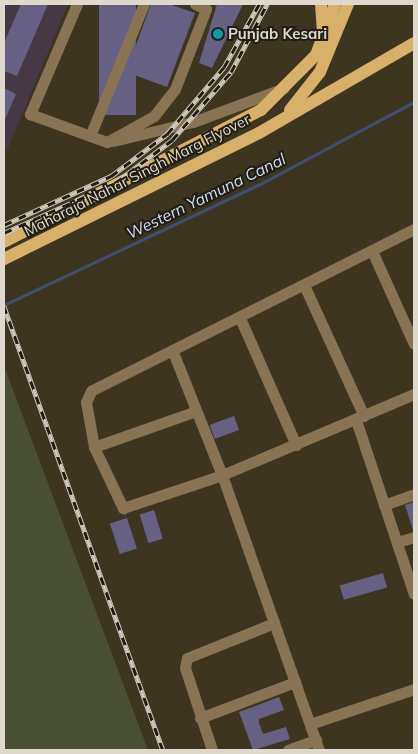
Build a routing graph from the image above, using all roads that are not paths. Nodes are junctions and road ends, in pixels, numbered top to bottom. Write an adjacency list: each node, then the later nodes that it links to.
1 (77, 4): 11 (street)
2 (144, 4): 11 (street)
3 (195, 4): 12 (street)
4 (321, 4): 7 (main road)
5 (334, 4): 7 (main road, Maharaja Nahar Singh Marg Flyover)
6 (348, 4): 10 (main road)
7 (324, 37): 9 (main road, Maharaja Nahar Singh Marg Flyover)
8 (414, 43): 10 (main road, Maharaja Nahar Singh Marg Flyover)
9 (284, 88): 12 (street); 14 (main road, Maharaja Nahar Singh Marg Flyover)
10 (284, 118): 16 (main road, Maharaja Nahar Singh Marg Flyover)
11 (90, 136): 12 (street)
12 (107, 142)
13 (414, 229): 15 (street)
14 (4, 242)
15 (372, 250): 17 (street); 19 (street)
16 (4, 259)
17 (304, 285): 18 (street); 23 (street)
18 (240, 318): 20 (street); 24 (street)
19 (414, 344)
20 (173, 352): 22 (street); 25 (street)
21 (414, 394): 23 (street)
22 (196, 411): 25 (street); 26 (street)
23 (360, 418): 24 (street); 28 (street)
24 (296, 445): 26 (street)
25 (94, 447): 26 (street)
26 (222, 475): 32 (street)
27 (414, 494): 28 (street)
28 (384, 505): 30 (street)
29 (414, 537): 30 (street)
30 (397, 542): 31 (street)
31 (414, 594)
32 (274, 623): 33 (street); 35 (street)
33 (295, 682): 35 (street); 36 (street)
34 (414, 689): 36 (street)
35 (200, 718): 38 (street)
36 (310, 724): 37 (street)
37 (318, 745): 39 (street)
38 (212, 750)
39 (288, 750)

